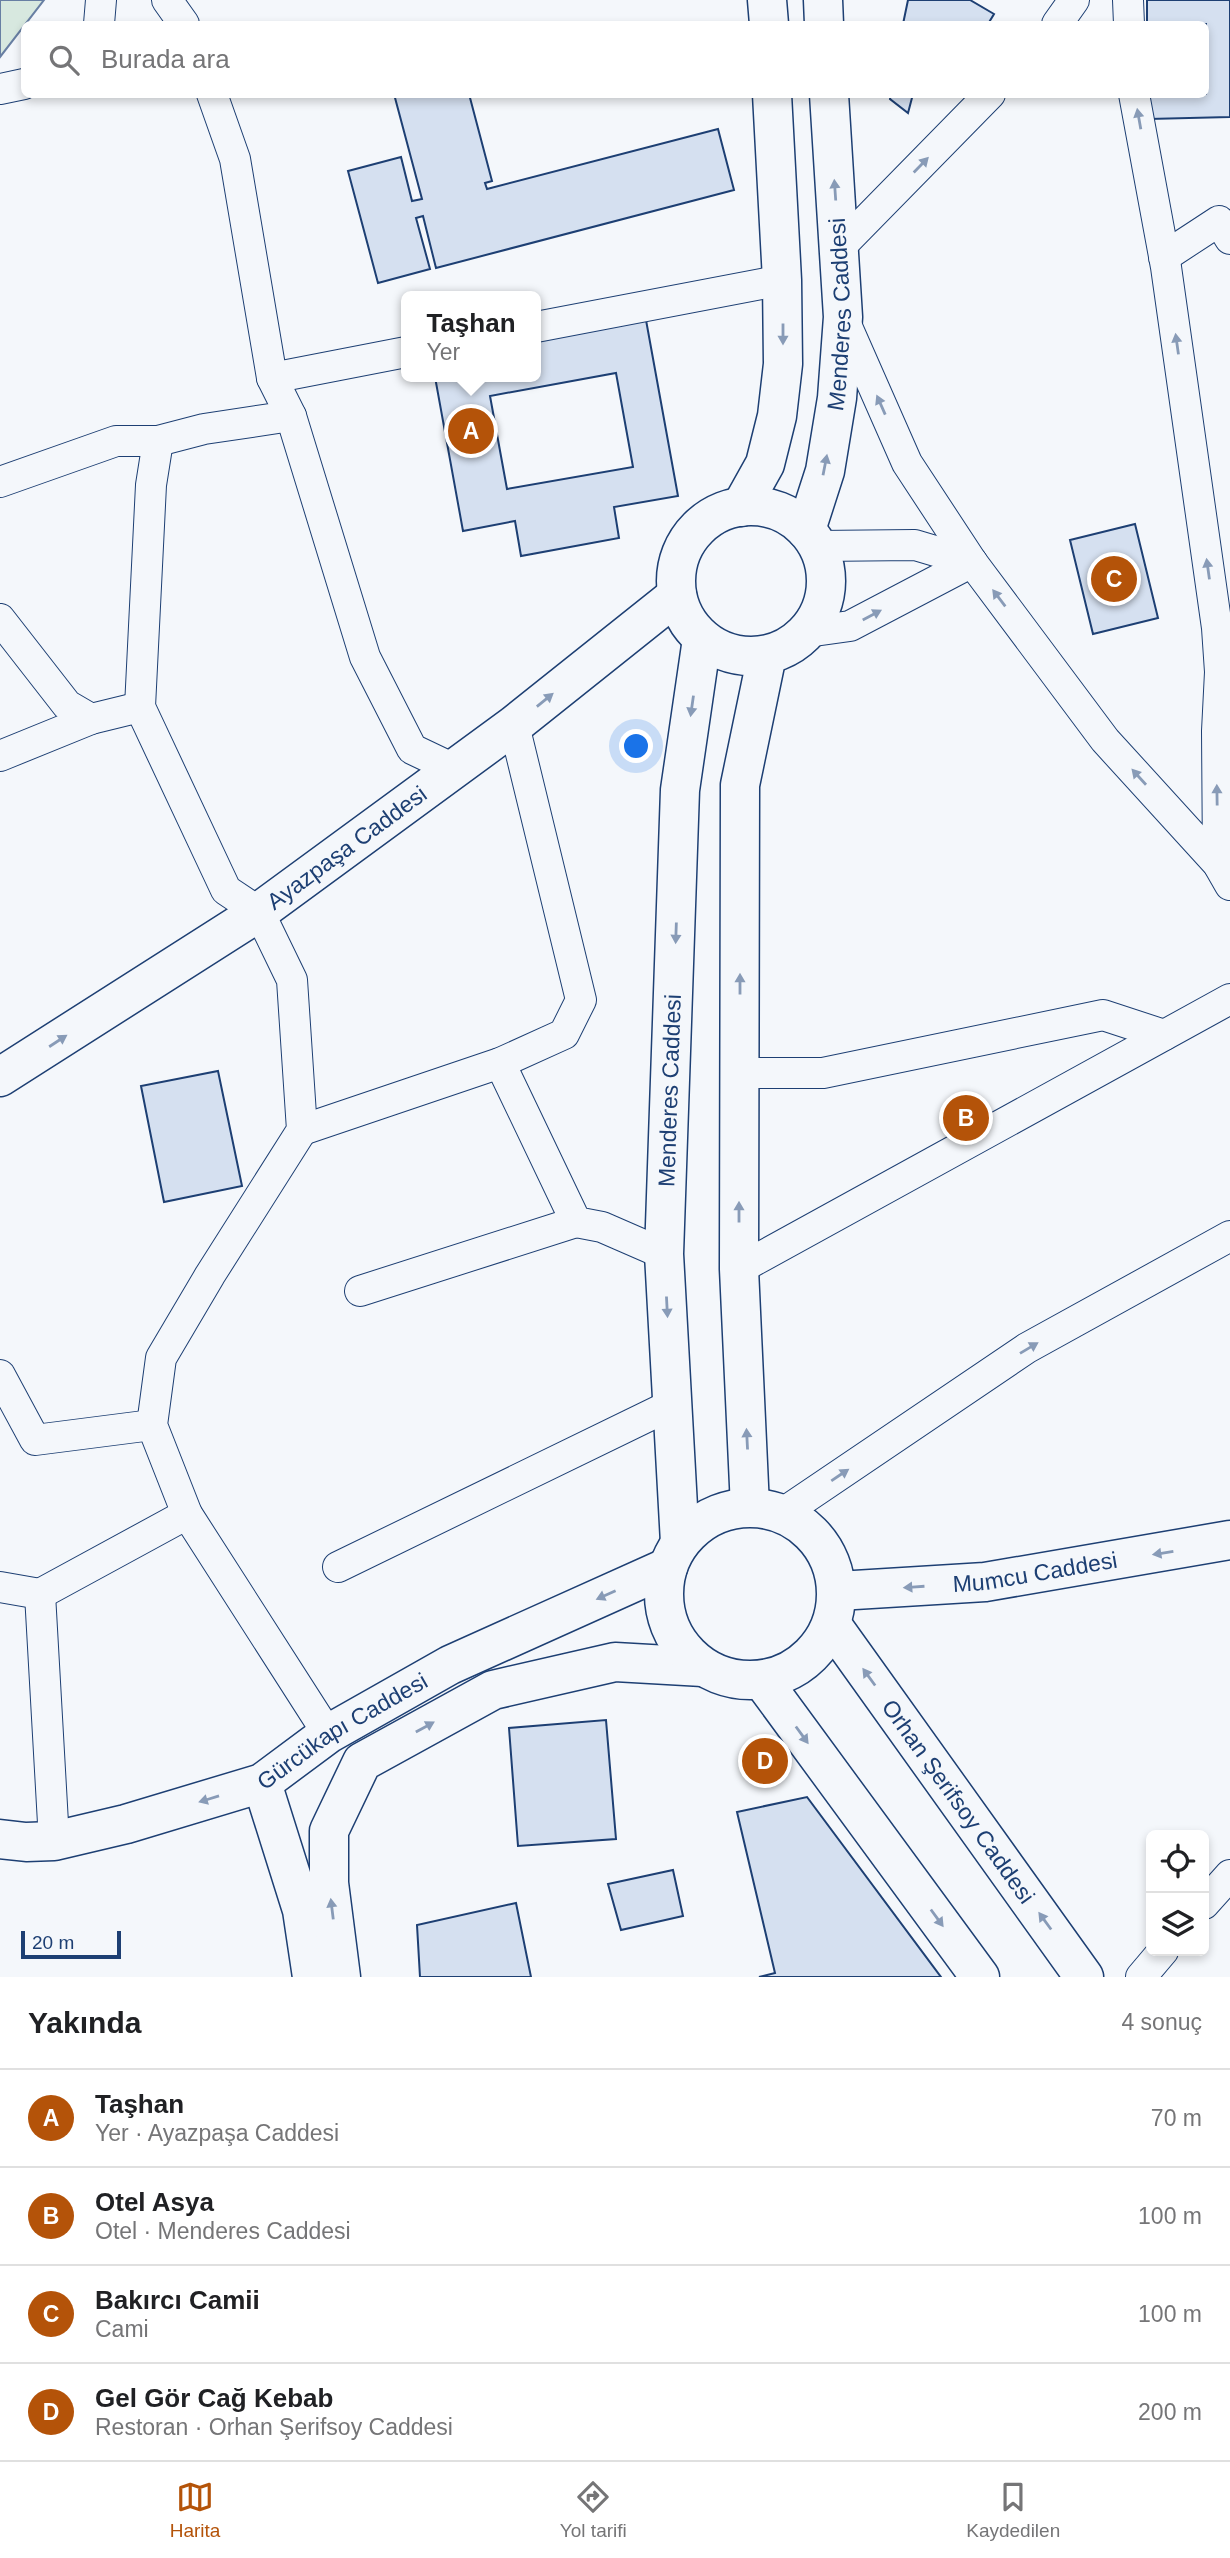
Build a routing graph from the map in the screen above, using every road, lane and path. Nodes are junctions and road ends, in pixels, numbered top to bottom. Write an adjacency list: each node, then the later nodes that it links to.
1 (101, 0): 7 (street)
2 (167, 0): 8 (street)
3 (767, 0): 9 (main road)
4 (823, 0): 10 (main road)
5 (1074, 0): 11 (street)
6 (1128, 0): 12 (street)
7 (99, 21)
8 (182, 21)
9 (769, 21)
10 (824, 21)
11 (1059, 21)
12 (1129, 21)
13 (21, 85): 14 (street)
14 (0, 89)
15 (213, 98): 27 (street)
16 (772, 98): 23 (main road)
17 (829, 98): 21 (main road, Menderes Caddesi, one-way to 17)
18 (986, 98): 21 (street, one-way to 18)
19 (1135, 98): 22 (street, one-way to 19)
20 (1227, 223): 22 (street)
21 (838, 248): 24 (main road, Menderes Caddesi)
22 (1164, 257): 39 (street, one-way to 22)
23 (782, 280): 25 (street); 31 (main road, one-way to 31)
24 (843, 317): 32 (main road, Menderes Caddesi, one-way to 24); 33 (street, one-way to 24)
25 (541, 326)
26 (401, 353): 27 (street)
27 (272, 378): 28 (street)
28 (291, 416): 29 (street); 44 (street)
29 (158, 440): 30 (street); 40 (street)
30 (0, 482)
31 (741, 507): 32 (main road); 34 (main road)
32 (812, 538): 33 (street); 36 (main road)
33 (971, 562): 36 (street, one-way to 33); 45 (street, one-way to 33)
34 (677, 595): 37 (main road); 42 (main road, Ayazpaşa Caddesi, one-way to 34)
35 (0, 620): 41 (street)
36 (807, 632): 38 (main road)
37 (702, 639): 38 (main road); 55 (main road, Menderes Caddesi, one-way to 55)
38 (767, 655): 50 (main road, one-way to 38)
39 (1225, 672): 45 (street, one-way to 39)
40 (140, 708): 41 (street); 46 (street)
41 (91, 719): 43 (street)
42 (514, 725): 44 (main road, Ayazpaşa Caddesi); 49 (street)
43 (0, 756)
44 (454, 769): 46 (main road, Ayazpaşa Caddesi)
45 (1224, 874)
46 (259, 912): 51 (main road, Ayazpaşa Caddesi, one-way to 46); 52 (street)
47 (1230, 999): 48 (street)
48 (1164, 1035): 50 (street); 56 (street)
49 (500, 1063): 52 (street); 53 (street)
50 (740, 1073): 56 (main road, one-way to 50)
51 (0, 1077)
52 (302, 1130): 60 (street)
53 (576, 1222): 55 (street); 57 (street)
54 (1230, 1236): 61 (street, one-way to 54)
55 (664, 1254): 59 (main road, Menderes Caddesi, one-way to 59)
56 (739, 1269): 61 (main road, one-way to 56)
57 (360, 1291)
58 (0, 1375): 60 (street)
59 (673, 1404): 64 (main road, Menderes Caddesi); 65 (street)
60 (152, 1425): 62 (street)
61 (767, 1510): 64 (main road); 68 (main road)
62 (187, 1514): 67 (street); 71 (street)
63 (1230, 1540): 68 (main road, Mumcu Caddesi, one-way to 68)
64 (674, 1555): 69 (main road); 71 (main road, Gürcükapı Caddesi, one-way to 71)
65 (338, 1567)
66 (0, 1587): 67 (street)
67 (40, 1594): 74 (street)
68 (835, 1608): 70 (main road); 81 (main road, Orhan Şerifsoy Caddesi, one-way to 68)
69 (704, 1667): 70 (main road); 79 (main road, one-way to 69)
70 (762, 1680): 80 (main road, one-way to 80)
71 (328, 1734): 72 (main road, Gürcükapı Caddesi)
72 (262, 1783): 74 (main road, Gürcükapı Caddesi, one-way to 74); 78 (main road)
73 (0, 1839): 74 (main road, Gürcükapı Caddesi)
74 (54, 1841)
75 (1230, 1875): 76 (street)
76 (1209, 1898)
77 (1159, 1956): 82 (street)
78 (312, 1977)
79 (341, 1977)
80 (980, 1977)
81 (1084, 1977)
82 (1141, 1977)

